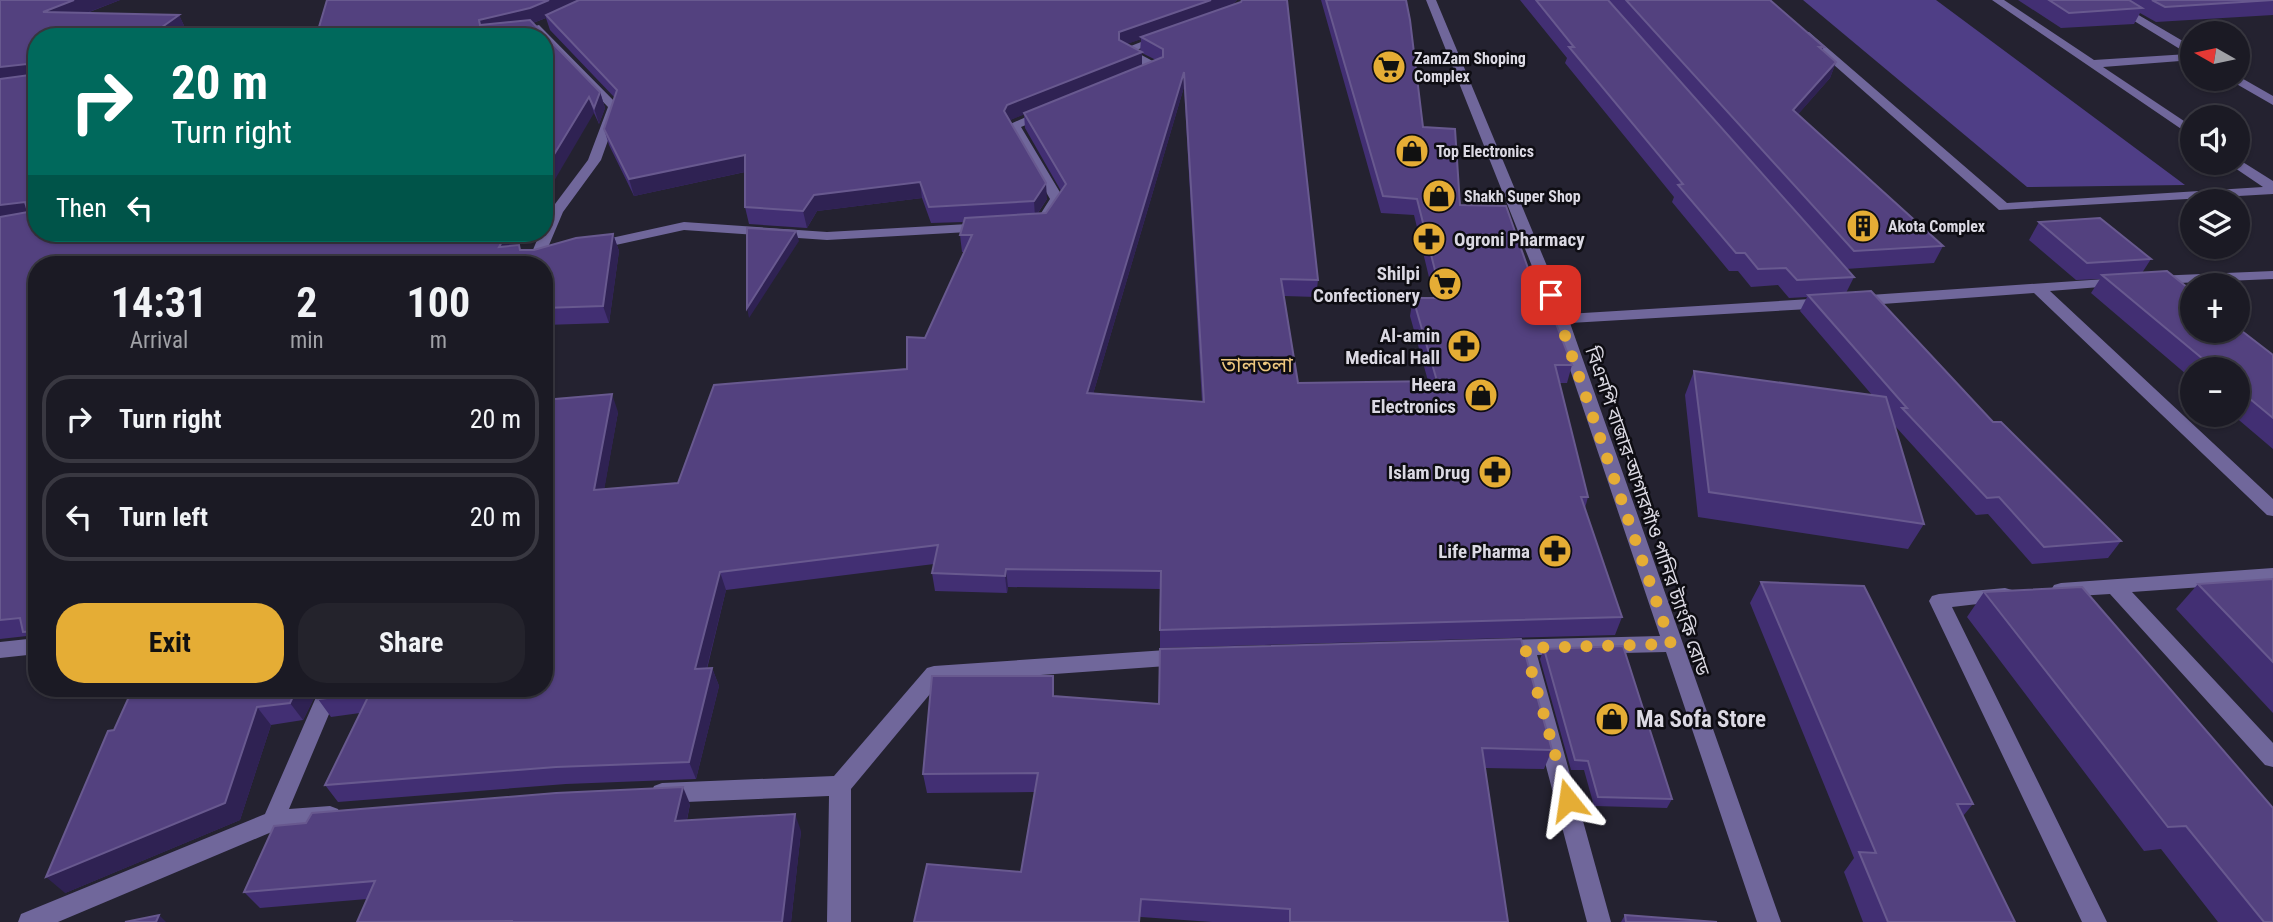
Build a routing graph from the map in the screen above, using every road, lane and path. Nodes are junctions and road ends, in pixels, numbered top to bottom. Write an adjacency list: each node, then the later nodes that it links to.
1 (1431, 0): 23 (street, বিএনপি বাজার-আগারগাঁও পানির ট্যাংকি রোড)
2 (1997, 0): 9 (street)
3 (2105, 0): 7 (street)
4 (1797, 27): 16 (street)
5 (1178, 31): 10 (street)
6 (553, 42): 17 (street)
7 (2180, 47)
8 (2180, 56): 9 (street)
9 (2091, 64): 14 (street)
10 (1134, 77)
11 (2250, 87): 12 (street)
12 (2273, 100)
13 (1062, 106): 18 (street)
14 (2180, 124)
15 (2250, 172): 16 (street)
16 (2273, 189)
17 (553, 208)
18 (1028, 225)
19 (1001, 226): 20 (street)
20 (578, 249)
21 (2273, 275): 22 (street)
22 (2038, 288): 23 (street); 24 (street)
23 (1561, 320): 29 (street, বিএনপি বাজার-আগারগাঁও পানির ট্যাংকি রোড)
24 (2273, 509)
25 (2273, 575): 26 (street)
26 (2114, 585): 27 (street); 36 (street)
27 (2047, 591)
28 (2020, 594): 46 (street)
29 (1671, 644): 31 (street); 45 (street, বিএনপি বাজার-আগারগাঁও পানির ট্যাংকি রোড)
30 (28, 647): 33 (street)
31 (1525, 648): 32 (street); 44 (street)
32 (1483, 649)
33 (0, 650)
34 (1204, 656): 37 (street)
35 (326, 697): 40 (street)
36 (2273, 758)
37 (840, 786): 38 (street); 43 (street)
38 (635, 794)
39 (353, 814): 40 (street)
40 (273, 821): 41 (street)
41 (54, 916): 42 (street)
42 (30, 922)
43 (839, 922)
44 (1599, 922)
45 (1769, 922)
46 (2095, 922)

